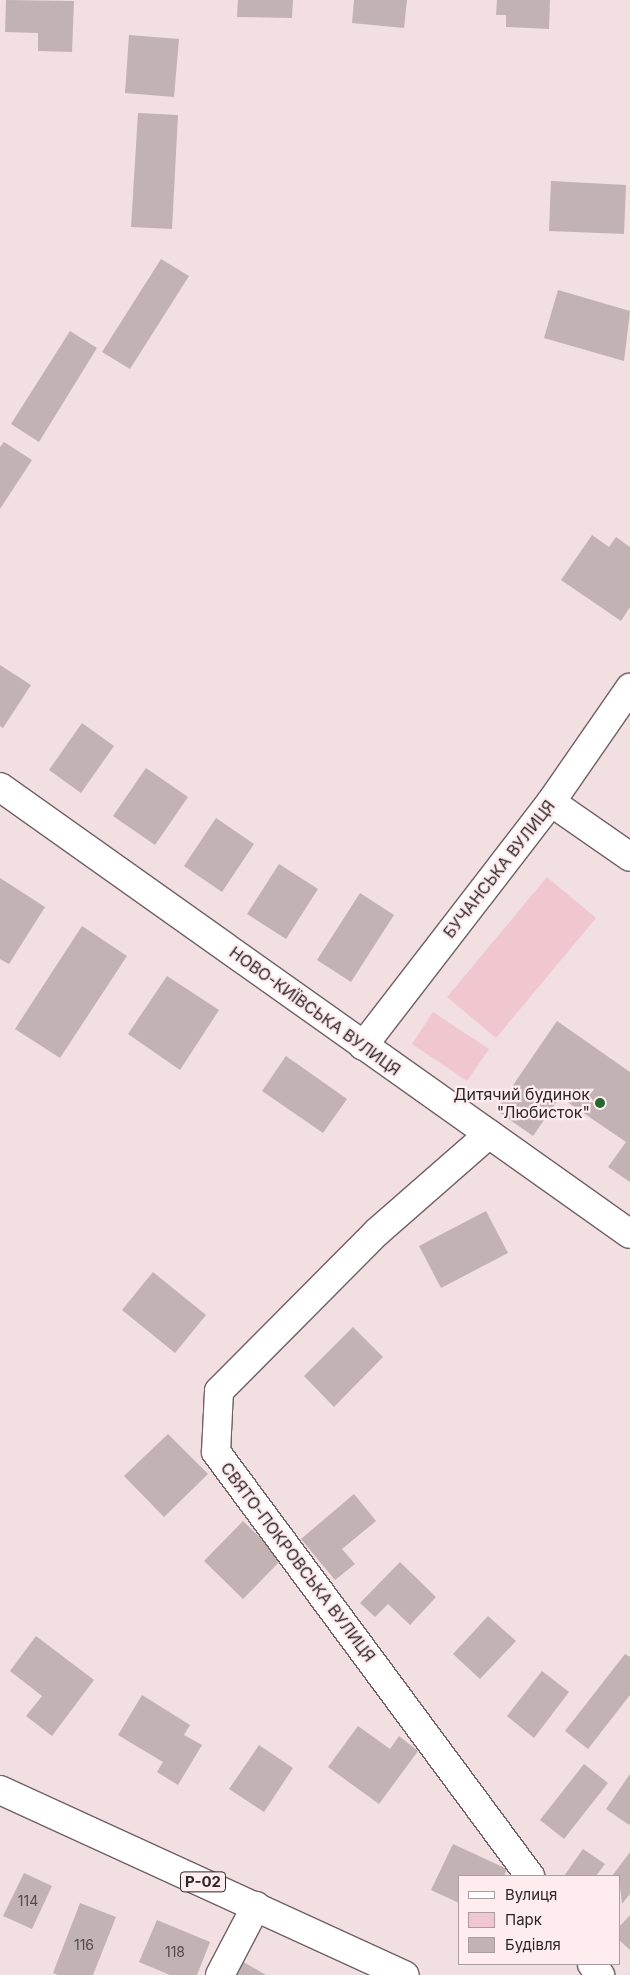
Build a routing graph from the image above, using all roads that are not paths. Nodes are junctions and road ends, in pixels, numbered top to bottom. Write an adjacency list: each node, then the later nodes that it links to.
1 (630, 688): 3 (street, БУЧАНСЬКА ВУЛИЦЯ)
2 (0, 787): 5 (street, НОВО-КИЇВСЬКА ВУЛИЦЯ)
3 (551, 802): 4 (street); 5 (street, БУЧАНСЬКА ВУЛИЦЯ)
4 (630, 858)
5 (363, 1046): 6 (street, НОВО-КИЇВСЬКА ВУЛИЦЯ)
6 (489, 1134): 7 (street, НОВО-КИЇВСЬКА ВУЛИЦЯ); 9 (street, СВЯТО-ПОКРОВСЬКА ВУЛИЦЯ)
7 (630, 1234)
8 (0, 1790): 10 (street, Р-02)
9 (529, 1875)
10 (256, 1906): 11 (street); 12 (street, Р-02)
11 (220, 1975)
12 (405, 1975)

